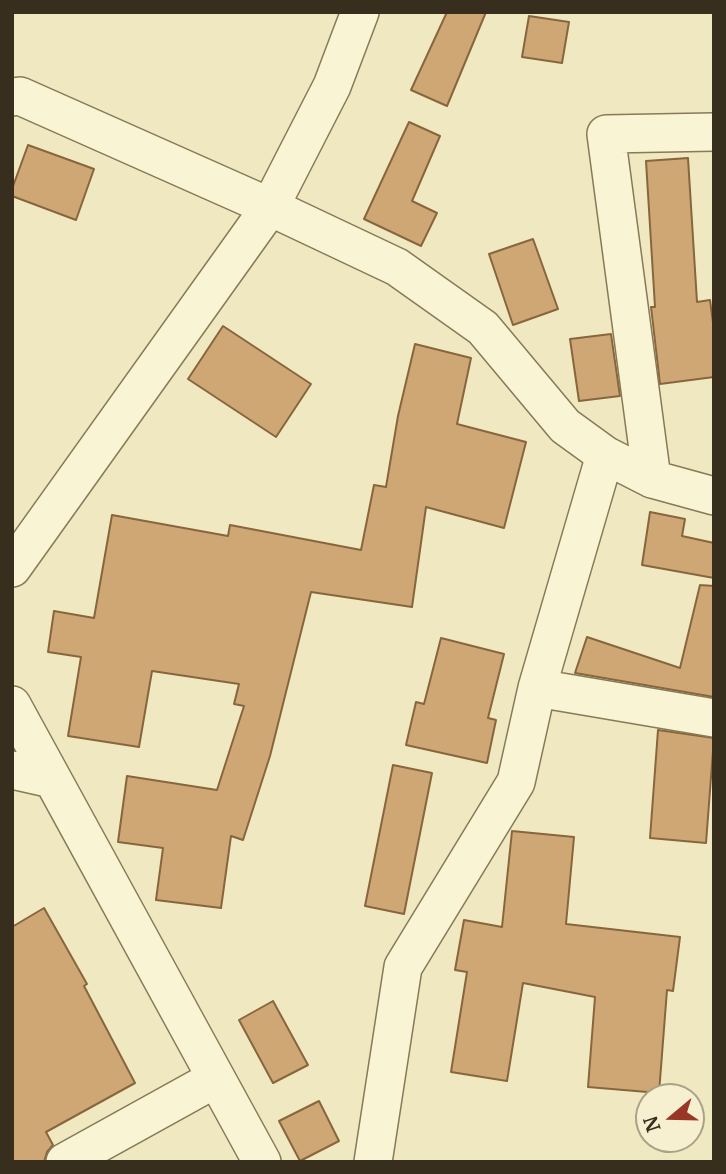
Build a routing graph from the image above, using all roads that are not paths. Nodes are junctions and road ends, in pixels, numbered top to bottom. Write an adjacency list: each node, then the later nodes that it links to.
1 (360, 12): 4 (street)
2 (12, 97): 4 (street)
3 (714, 131): 6 (street)
4 (271, 207): 5 (street); 8 (street)
5 (605, 455): 6 (street); 9 (street)
6 (652, 479): 7 (street)
7 (714, 496)
8 (12, 568)
9 (537, 688): 11 (street); 17 (street)
10 (12, 705): 13 (street)
11 (714, 718)
12 (12, 770): 13 (street)
13 (52, 779): 14 (street)
14 (215, 1079): 15 (street); 16 (street)
15 (65, 1162)
16 (262, 1162)
17 (373, 1162)

